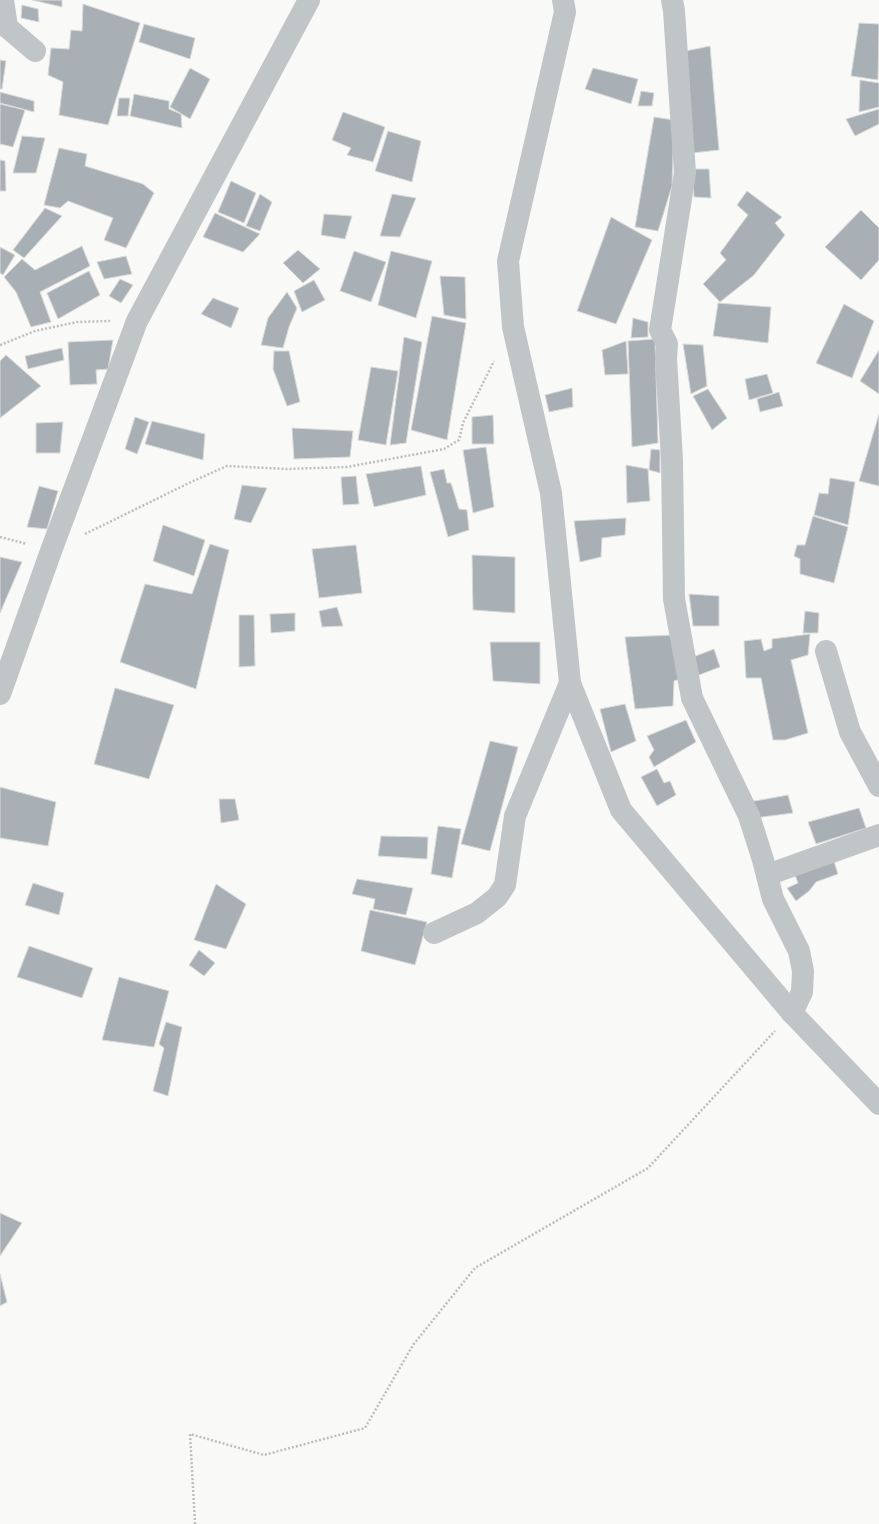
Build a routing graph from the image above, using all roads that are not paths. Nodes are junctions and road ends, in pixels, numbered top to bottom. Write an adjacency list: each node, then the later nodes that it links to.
1 (3, 0): 5 (street)
2 (309, 0): 8 (street)
3 (563, 0): 7 (street)
4 (672, 0): 11 (street)
5 (35, 51)
6 (826, 651): 9 (street)
7 (570, 683): 12 (street); 13 (street)
8 (0, 694)
9 (879, 786)
10 (879, 835): 11 (street)
11 (767, 875): 13 (street)
12 (434, 933)
13 (792, 1013): 14 (street)
14 (879, 1104)

